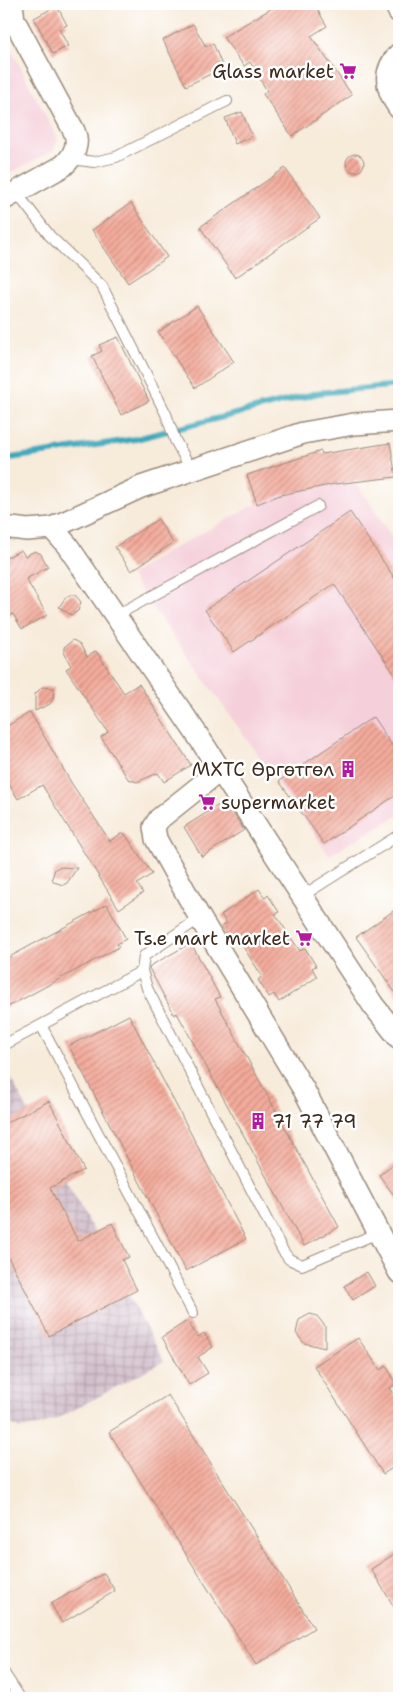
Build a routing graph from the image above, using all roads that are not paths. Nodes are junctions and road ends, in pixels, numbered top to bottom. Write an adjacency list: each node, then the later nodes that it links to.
1 (12, 4): 7 (street)
2 (394, 4): 3 (street)
3 (399, 12)
4 (399, 54): 6 (street)
5 (227, 100): 7 (lane)
6 (399, 108)
7 (71, 159): 8 (street)
8 (10, 195): 10 (lane)
9 (399, 421): 10 (street)
10 (192, 471): 13 (street)
11 (318, 506): 14 (lane)
12 (4, 527): 13 (street)
13 (52, 528): 14 (street)
14 (115, 616): 15 (street)
15 (219, 771): 17 (street); 18 (street)
16 (399, 835): 17 (lane)
17 (302, 896): 21 (street)
18 (200, 918): 19 (lane); 23 (street)
19 (142, 971): 20 (lane); 23 (lane)
20 (41, 1025): 22 (lane); 25 (lane)
21 (399, 1038)
22 (4, 1045)
23 (378, 1233): 24 (street)
24 (399, 1272)
25 (193, 1313)
26 (4, 1673): 27 (lane)
27 (20, 1698)

